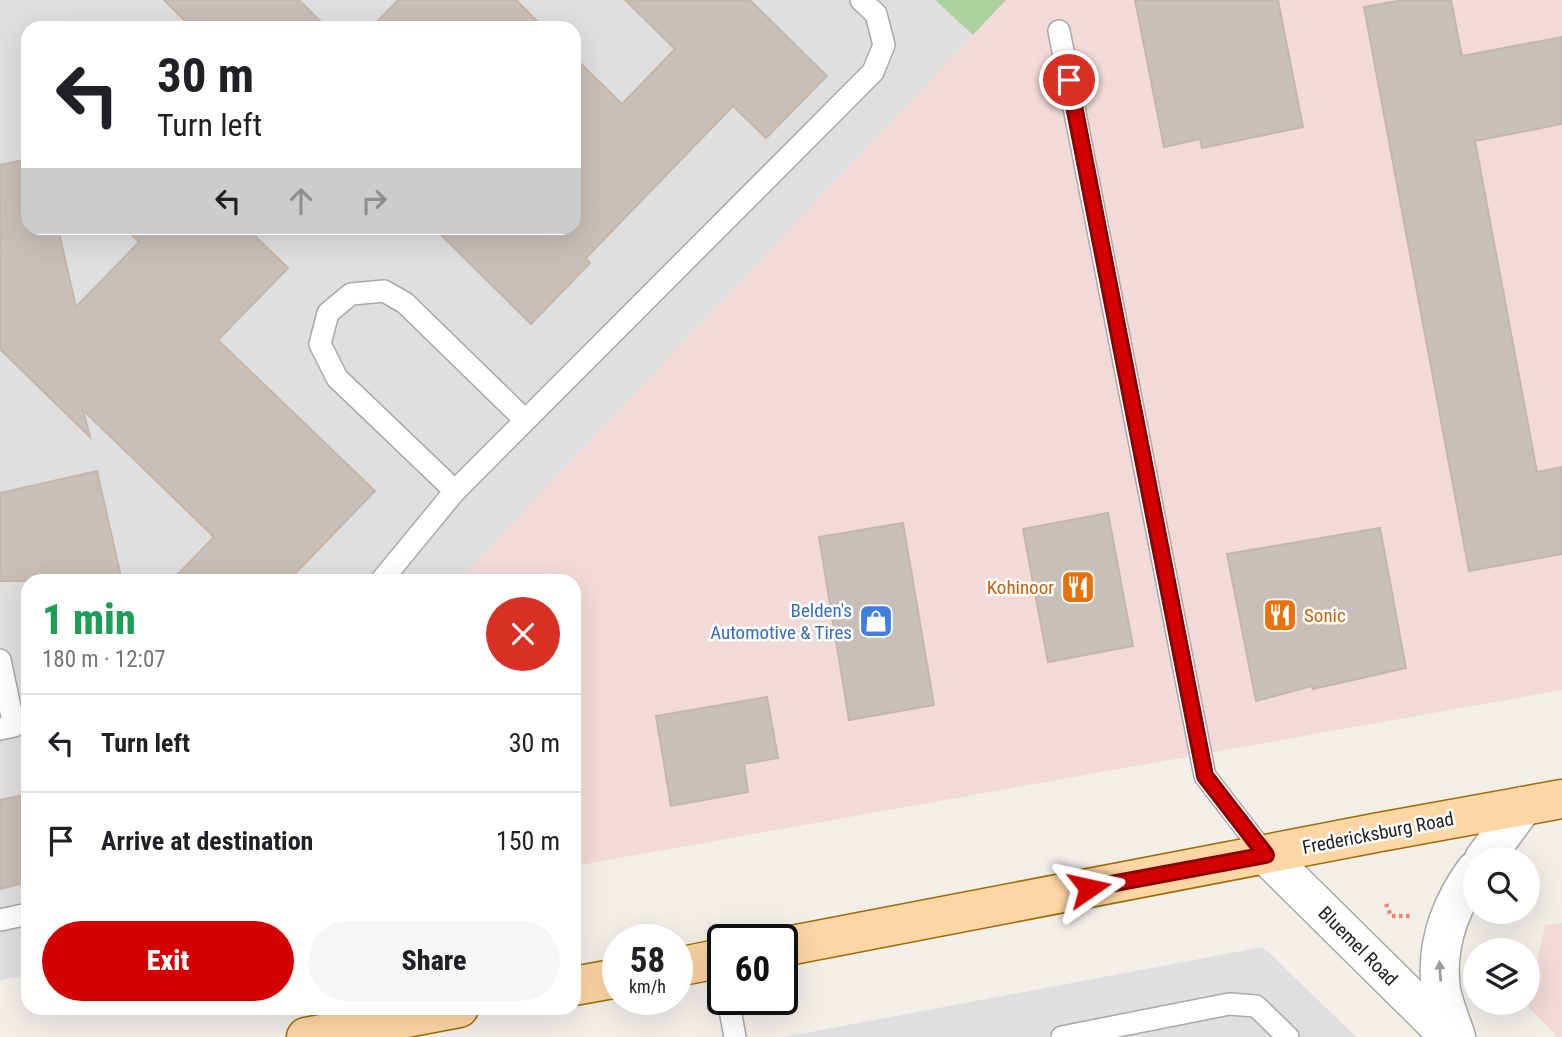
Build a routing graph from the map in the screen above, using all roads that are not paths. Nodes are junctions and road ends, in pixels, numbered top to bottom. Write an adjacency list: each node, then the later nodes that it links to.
1 (861, 0): 3 (lane)
2 (1059, 31): 11 (lane)
3 (525, 420): 4 (lane); 4 (lane)
4 (455, 491): 5 (lane)
5 (387, 574)
6 (0, 660): 7 (lane)
7 (0, 729)
8 (1562, 799): 9 (main road, Fredericksburg Road)
9 (1523, 806): 10 (street); 11 (main road, Fredericksburg Road)
10 (1493, 847)
11 (1266, 855): 15 (main road, Fredericksburg Road); 24 (street, Bluemel Road)
12 (1463, 891): 25 (street, one-way to 12)
13 (21, 916): 14 (lane)
14 (0, 920)
15 (798, 944)
16 (602, 981): 17 (main road)
17 (581, 985)
18 (416, 1015): 20 (main road)
19 (732, 1015): 21 (lane)
20 (306, 1037)
21 (735, 1037)
22 (1062, 1037): 23 (lane)
23 (1288, 1037)
24 (1450, 1037)
25 (1456, 1037)

